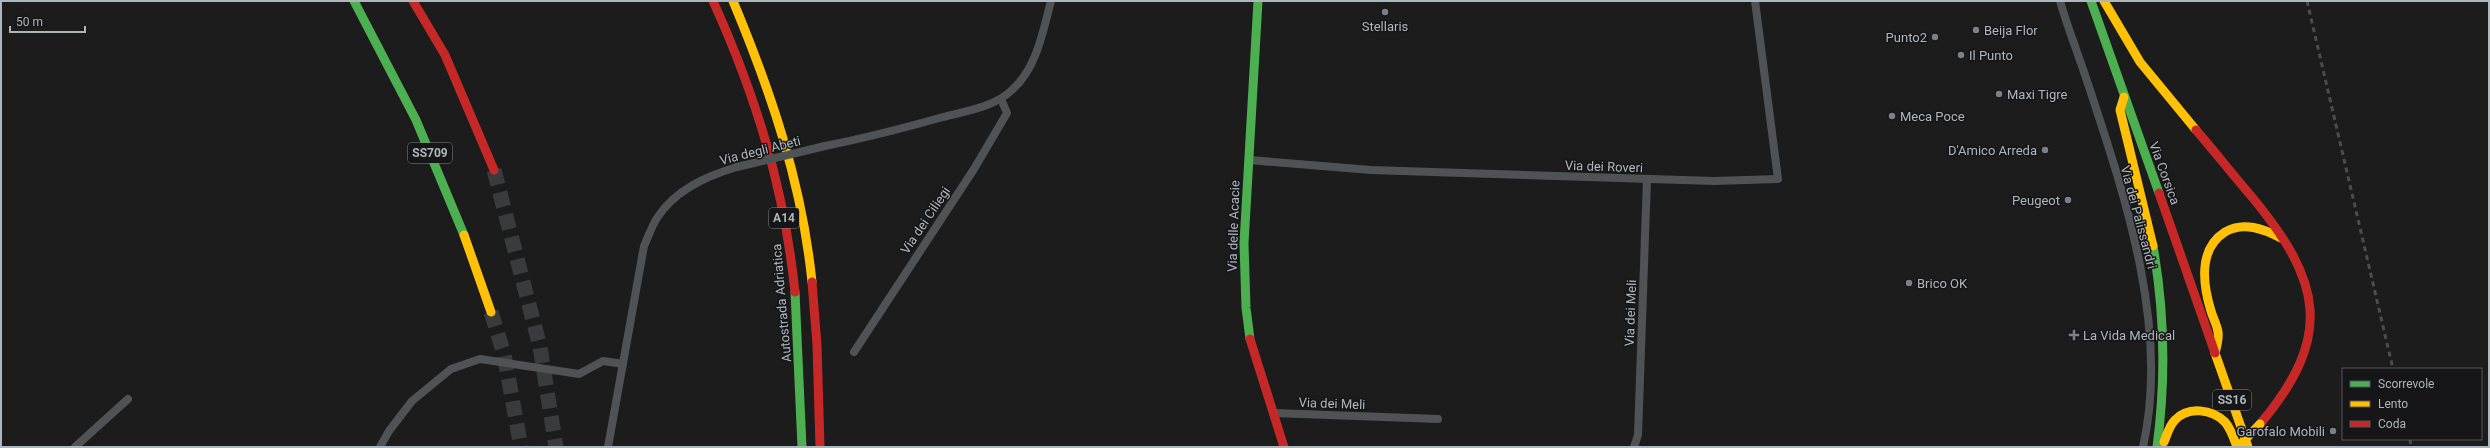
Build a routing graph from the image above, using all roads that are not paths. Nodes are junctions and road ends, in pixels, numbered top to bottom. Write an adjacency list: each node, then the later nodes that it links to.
1 (354, 1): 17 (main road, SS709)
2 (413, 1): 14 (main road)
3 (713, 1): 27 (main road, Autostrada Adriatica / A14)
4 (734, 1): 28 (main road, A14)
5 (1051, 1): 12 (street, Via degli Abeti)
6 (1258, 1): 13 (main road, Via delle Acacie)
7 (1755, 1): 15 (street, Via dei Roveri)
8 (2060, 1): 31 (street, Via dei Palissandri)
9 (2091, 1): 11 (main road, Via Corsica / SS16)
10 (2104, 1): 16 (main road)
11 (2124, 97): 19 (main road, Via Corsica / SS16); 32 (main road)
12 (1001, 99): 18 (street, Via dei Ciliegi); 20 (street, Via degli Abeti, bridge)
13 (1249, 160): 15 (street, Via dei Roveri); 22 (main road, Via delle Acacie)
14 (494, 170)
15 (1647, 179): 30 (street, Via dei Meli)
16 (2282, 238): 19 (main road); 34 (main road, bridge)
17 (491, 312)
18 (854, 352)
19 (2215, 353): 35 (main road, SS16)
20 (623, 364): 25 (street); 26 (street, Via degli Abeti)
21 (128, 399): 24 (street)
22 (1274, 413): 23 (street, Via dei Meli); 29 (main road, Via delle Acacie)
23 (1438, 419)
24 (76, 447)
25 (380, 447)
26 (608, 447)
27 (802, 447)
28 (820, 447)
29 (1284, 447)
30 (1634, 447)
31 (2143, 447)
32 (2157, 447)
33 (2161, 447): 34 (main road)
34 (2237, 447)
35 (2248, 447)

